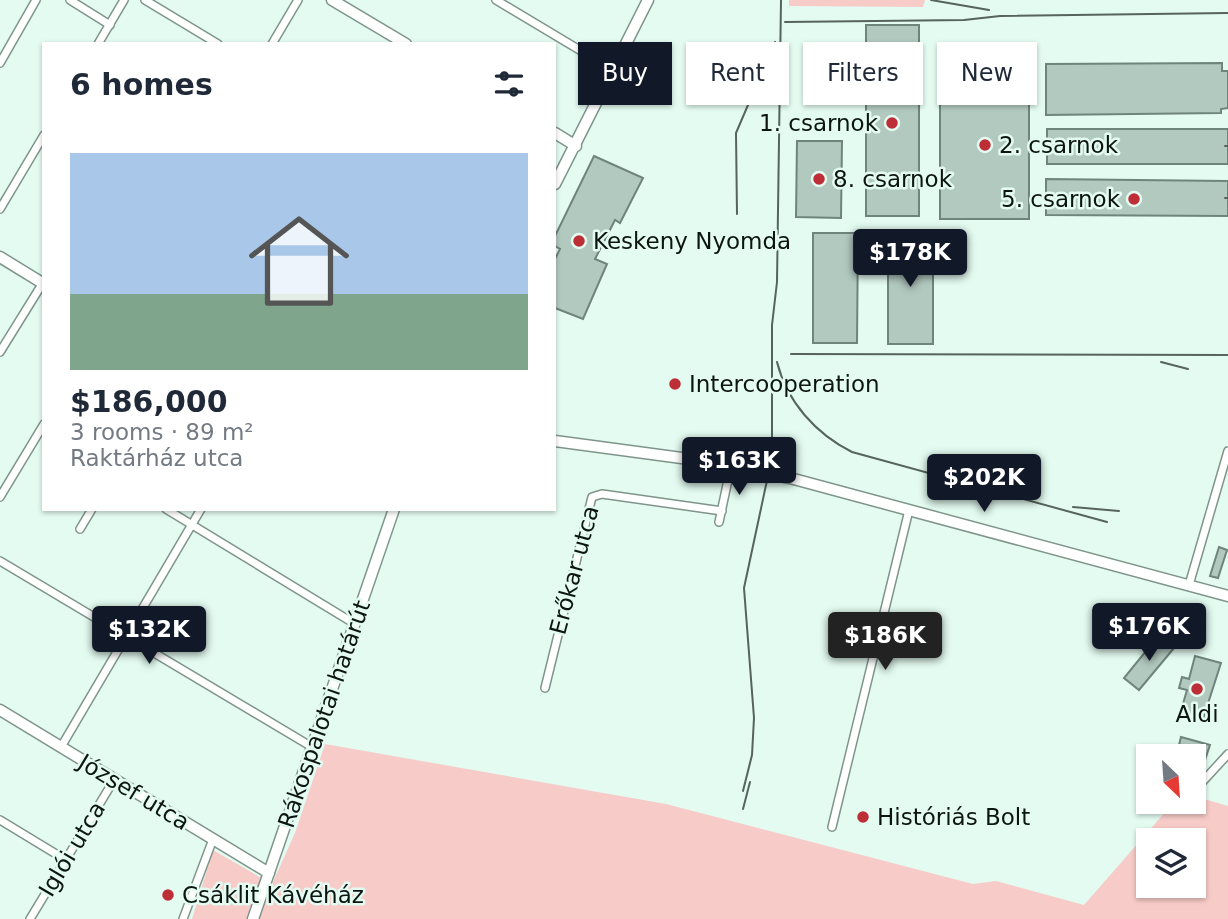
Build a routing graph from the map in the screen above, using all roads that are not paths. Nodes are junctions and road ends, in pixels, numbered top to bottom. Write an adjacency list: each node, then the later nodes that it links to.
1 (36, 0): 16 (street)
2 (70, 0): 9 (street)
3 (124, 0): 9 (street)
4 (145, 0): 11 (street)
5 (298, 0): 12 (street)
6 (332, 0): 13 (street)
7 (496, 0): 15 (street)
8 (648, 0): 14 (street)
9 (110, 24): 10 (street)
10 (99, 42)
11 (215, 42)
12 (273, 42)
13 (403, 42)
14 (627, 42)
15 (578, 49)
16 (0, 63)
17 (596, 105): 20 (street)
18 (556, 134): 20 (street)
19 (42, 138): 22 (street)
20 (576, 146): 21 (street)
21 (556, 182)
22 (0, 209)
23 (0, 257): 24 (street)
24 (42, 281)
25 (42, 284): 26 (street)
26 (0, 352)
27 (41, 433): 31 (street)
28 (556, 441): 30 (street)
29 (1228, 451): 43 (street)
30 (731, 466): 33 (street); 38 (street)
31 (3, 487): 32 (street)
32 (0, 497)
33 (909, 510): 43 (street); 55 (street)
34 (91, 511): 41 (street)
35 (169, 511): 40 (street)
36 (200, 511): 40 (street)
37 (393, 511): 45 (street, Rákospalotai határút)
38 (722, 511): 39 (street); 47 (street, Erőkar utca)
39 (719, 522)
40 (192, 525): 45 (street); 46 (street)
41 (80, 529)
42 (0, 561): 46 (street)
43 (1189, 585): 44 (street)
44 (1228, 596)
45 (355, 624): 50 (street, Rákospalotai határút)
46 (127, 636): 49 (street); 50 (street)
47 (545, 688)
48 (0, 710): 49 (street, József utca)
49 (61, 747): 53 (street, József utca)
50 (312, 747): 58 (street, Rákospalotai határút)
51 (1228, 754): 52 (street)
52 (1206, 778)
53 (114, 780): 56 (street, József utca); 57 (street, Iglói utca)
54 (0, 820): 57 (street)
55 (832, 827)
56 (213, 839): 58 (street, József utca); 60 (street)
57 (66, 860): 59 (street, Iglói utca)
58 (269, 873): 61 (street, Rákospalotai határút)
59 (30, 919)
60 (183, 919)
61 (253, 919)

